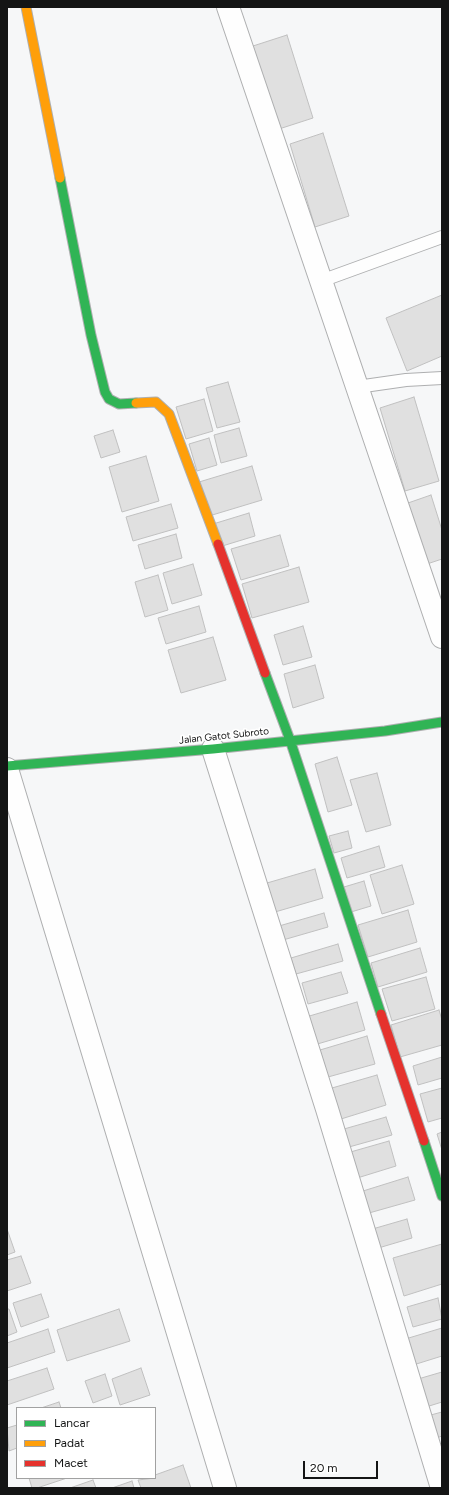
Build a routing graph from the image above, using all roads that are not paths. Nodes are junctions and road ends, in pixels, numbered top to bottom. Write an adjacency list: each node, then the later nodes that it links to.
1 (26, 7): 9 (street)
2 (228, 7): 4 (street)
3 (442, 237): 4 (lane)
4 (321, 281): 6 (street)
5 (442, 378): 6 (lane)
6 (357, 387): 7 (street)
7 (442, 637)
8 (442, 722): 9 (street, Jalan Gatot Subroto)
9 (290, 740): 10 (street, Jalan Gatot Subroto); 13 (street)
10 (213, 749): 11 (street, Jalan Gatot Subroto); 15 (street)
11 (7, 766)
12 (7, 769): 14 (street)
13 (442, 1196)
14 (225, 1488)
15 (442, 1488)

